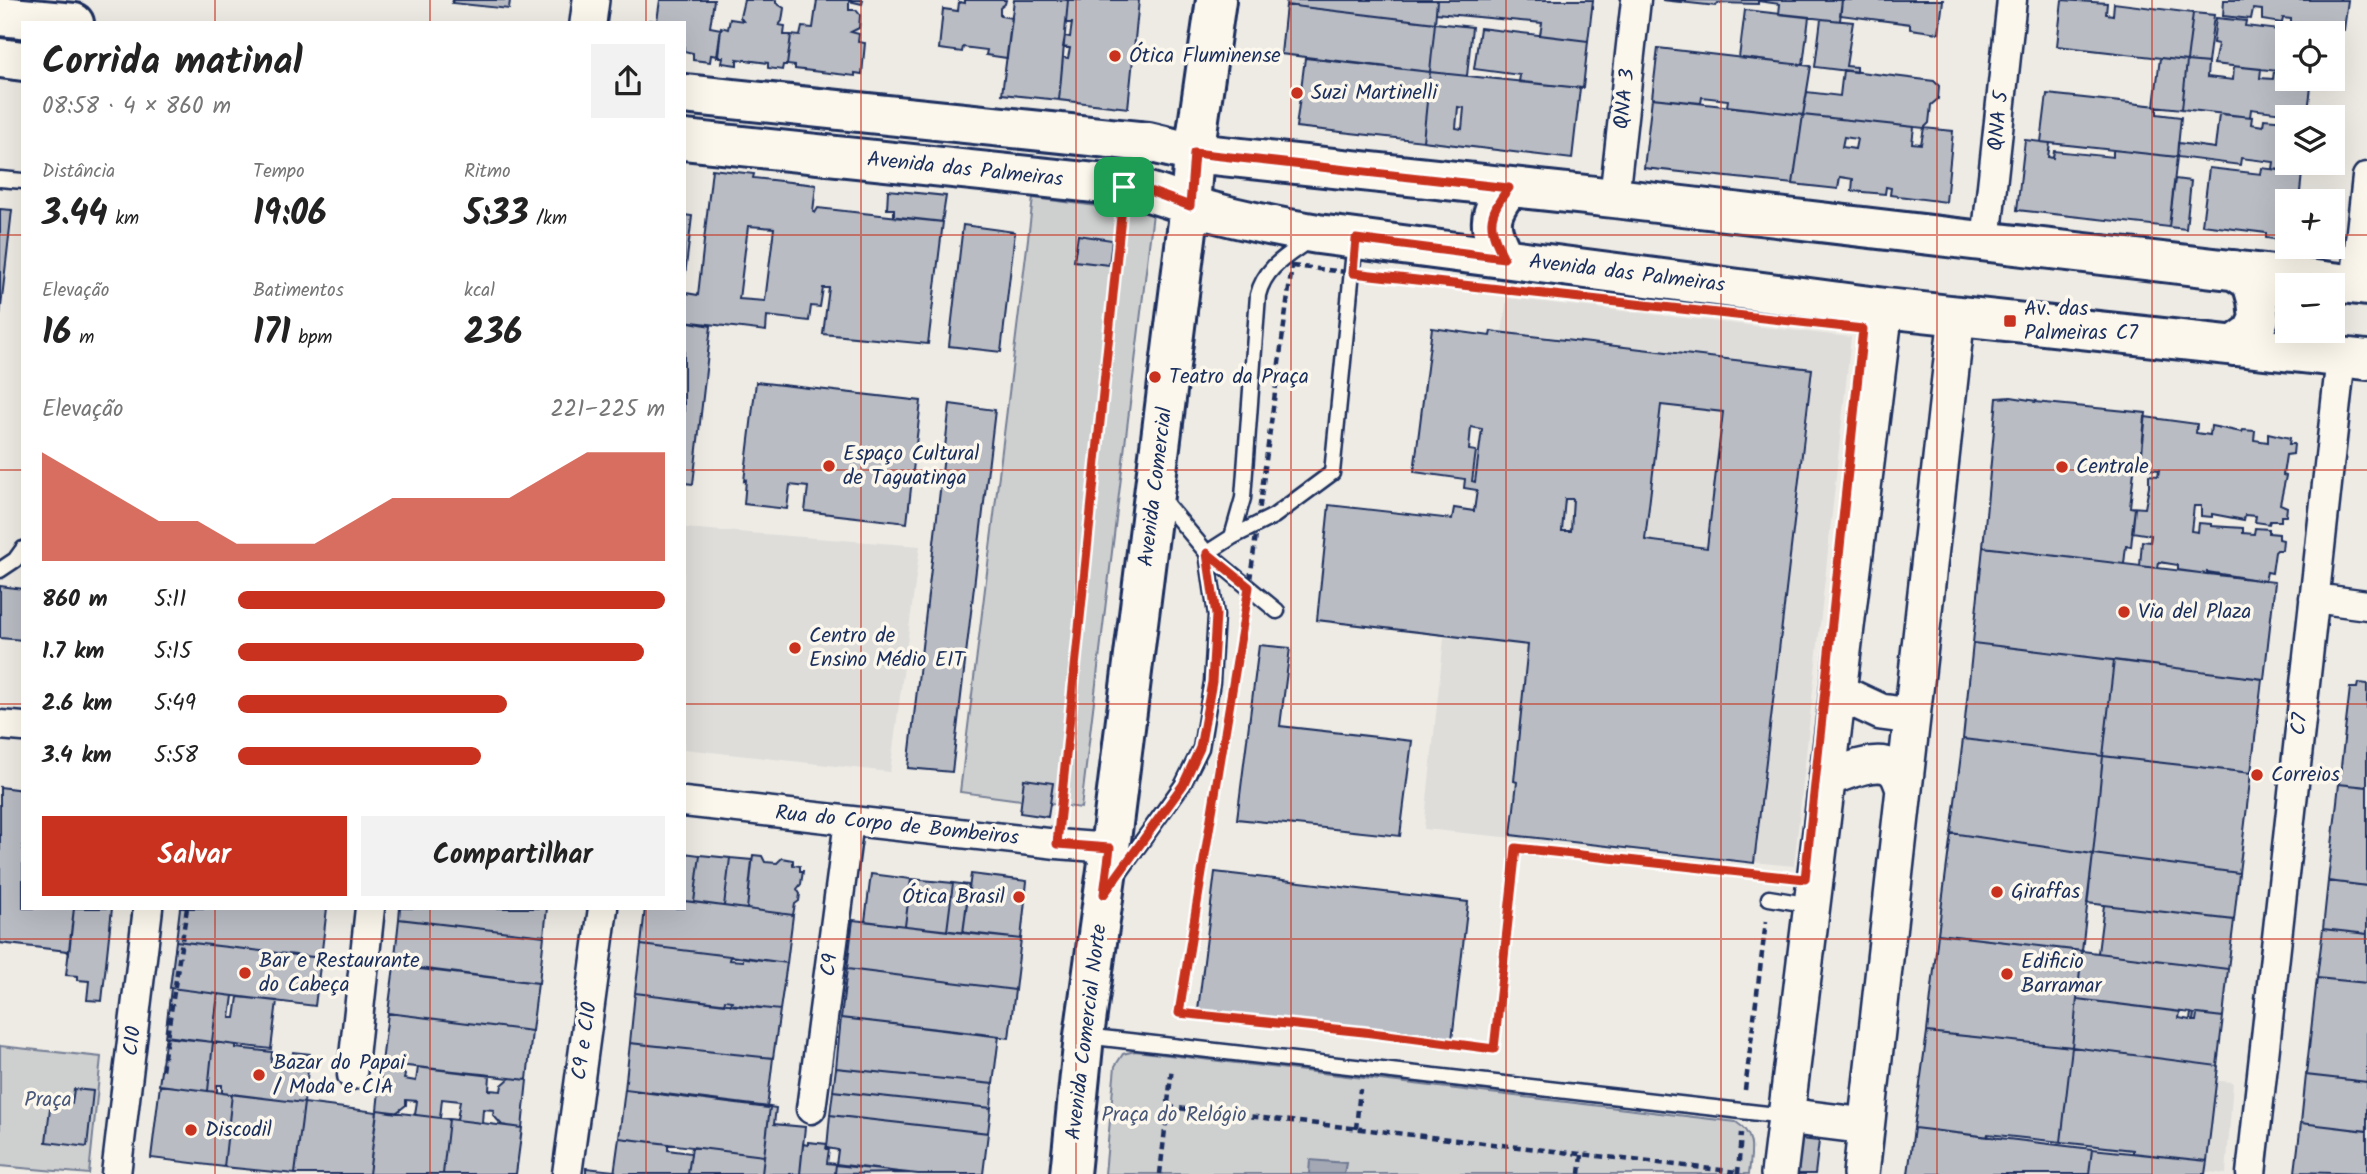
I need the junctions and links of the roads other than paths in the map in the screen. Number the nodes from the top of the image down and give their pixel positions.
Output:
1 (591, 0) edge
2 (1216, 0) edge
3 (1636, 0) edge
4 (2012, 0) edge
5 (0, 16) edge
6 (53, 21) edge
7 (588, 21) edge
8 (0, 58) edge
9 (21, 61) edge
10 (686, 94) edge
11 (686, 140) edge
12 (1194, 153) junction
13 (2367, 177) edge
14 (0, 179) edge
15 (21, 181) edge
16 (1509, 188) junction
17 (1614, 198) junction
18 (1190, 206) junction
19 (1318, 234) junction
20 (1986, 242) junction
21 (1354, 256) junction
22 (1504, 258) junction
23 (2234, 270) junction
24 (2361, 286) edge
25 (1885, 308) junction
26 (1957, 315) junction
27 (2234, 346) junction
28 (2354, 359) edge
29 (1155, 492) junction
30 (1232, 537) junction
31 (21, 552) edge
32 (1207, 553) junction
33 (0, 570) edge
34 (2314, 598) junction
35 (2367, 605) edge
36 (1277, 611) dead end
37 (1838, 692) junction
38 (1913, 707) junction
39 (0, 725) edge
40 (21, 727) edge
41 (1827, 778) junction
42 (1904, 789) junction
43 (686, 802) edge
44 (849, 821) junction
45 (1110, 848) junction
46 (1104, 894) junction
47 (1769, 898) road end
48 (1811, 905) junction
49 (148, 910) edge
50 (370, 910) edge
51 (603, 910) edge
52 (1084, 1036) junction
53 (352, 1074) dead end
54 (811, 1109) dead end
55 (1786, 1116) junction
56 (1866, 1126) junction
57 (116, 1174) edge
58 (567, 1174) edge
59 (1070, 1174) edge
60 (1779, 1174) edge
61 (1861, 1174) edge
62 (2251, 1174) edge

1 - 7 street
2 - 12 main road, Avenida Comercial
3 - 17 street, QNA 3
4 - 20 street, QNA 5
5 - 6 main road
8 - 9 main road
10 - 12 main road
11 - 18 main road, Avenida das Palmeiras
12 - 16 main road
12 - 18 main road, Avenida Comercial
13 - 24 street
14 - 15 lane
16 - 17 main road
16 - 22 main road
17 - 20 main road
18 - 19 main road, Avenida das Palmeiras
18 - 29 main road, Avenida Comercial
19 - 21 main road, Avenida das Palmeiras
19 - 30 lane
20 - 23 main road
21 - 22 main road, Avenida das Palmeiras
21 - 30 lane
22 - 25 main road, Avenida das Palmeiras
23 - 24 main road
23 - 27 main road
25 - 26 main road, Avenida das Palmeiras
25 - 37 street
26 - 27 main road, Avenida das Palmeiras
26 - 38 street
27 - 28 main road, Avenida das Palmeiras
28 - 34 street, C7
29 - 32 lane
29 - 45 main road, Avenida Comercial
30 - 32 lane
31 - 33 lane
32 - 36 lane
32 - 46 lane
34 - 35 street
34 - 62 street, C7
37 - 38 street
37 - 41 street
38 - 42 street
39 - 40 street
41 - 42 street
41 - 48 street
42 - 56 street
43 - 44 street, Rua do Corpo de Bombeiros
44 - 45 street, Rua do Corpo de Bombeiros
44 - 54 street, C9
45 - 46 main road, Avenida Comercial Norte
46 - 52 main road, Avenida Comercial Norte
47 - 48 lane
48 - 55 street
49 - 57 street, C10
50 - 53 street
51 - 58 street, C9 e C10
52 - 55 lane
52 - 59 main road, Avenida Comercial Norte
55 - 56 street
55 - 60 street
56 - 61 street

